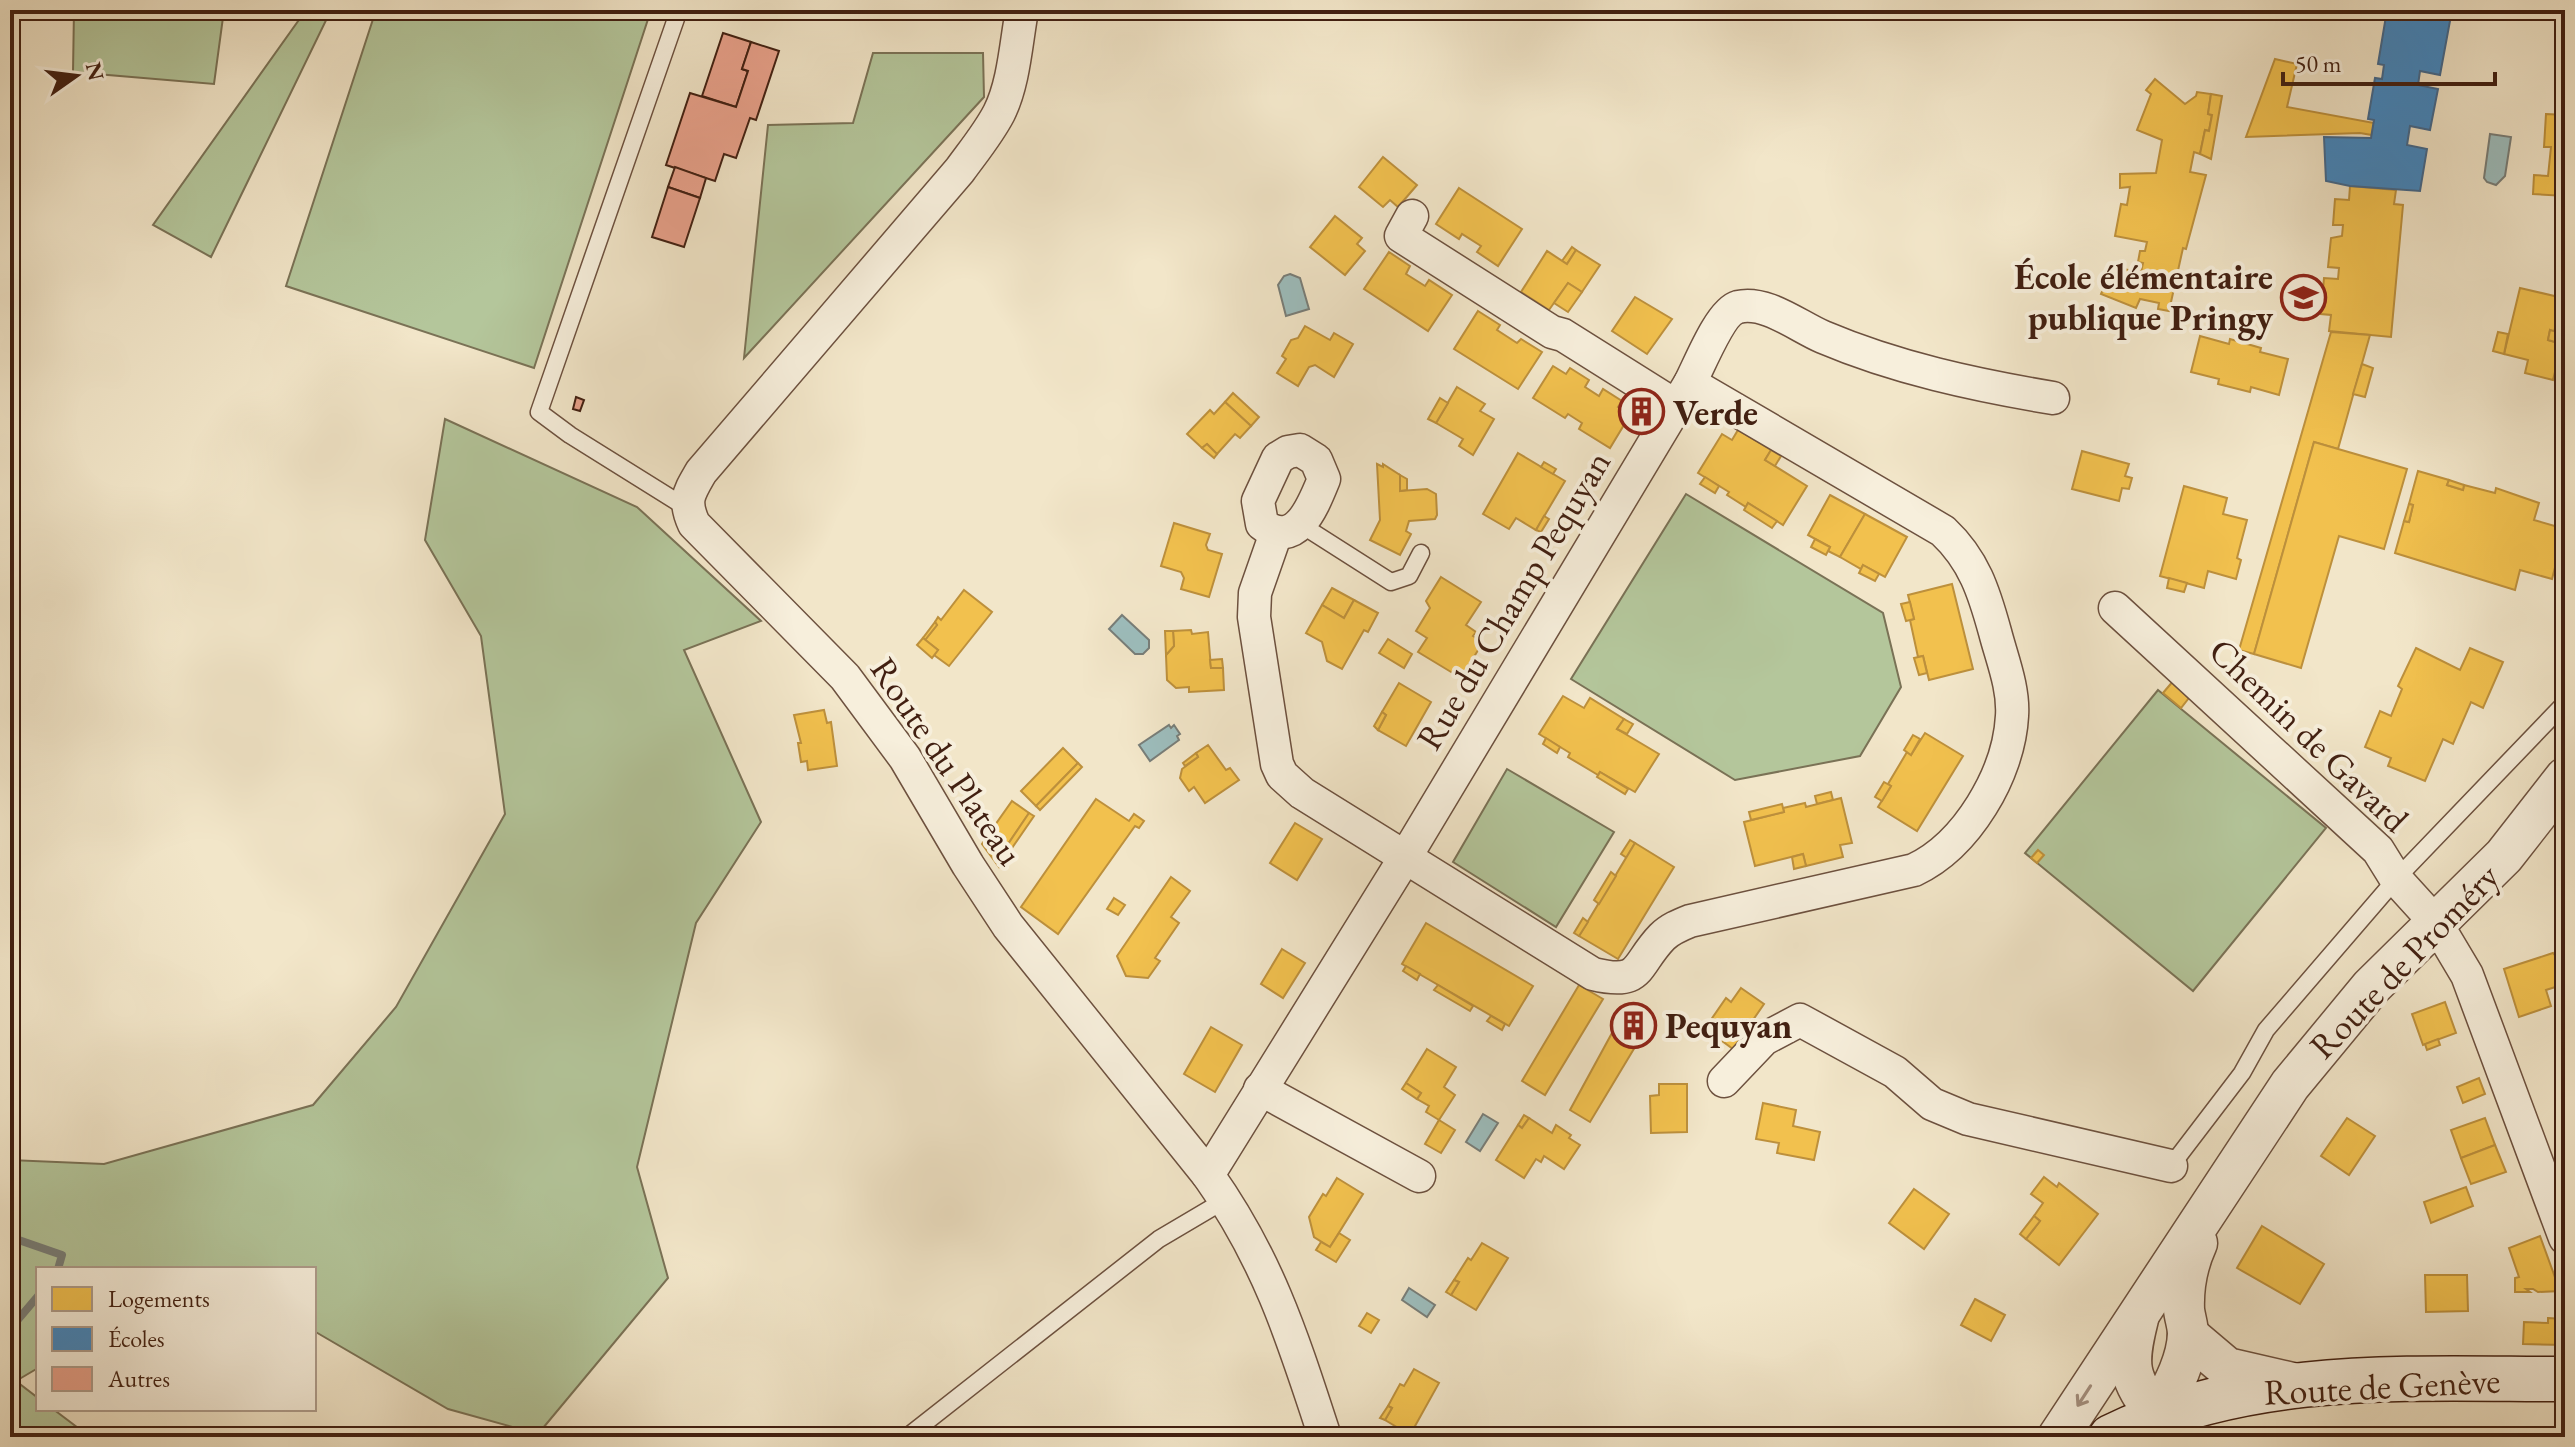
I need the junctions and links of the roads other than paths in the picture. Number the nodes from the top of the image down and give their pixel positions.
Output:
1 (679, 10) edge
2 (1022, 10) edge
3 (1412, 216) dead end
4 (1683, 394) junction
5 (2053, 398) dead end
6 (687, 508) junction
7 (1288, 528) joint
8 (1421, 553) dead end
9 (2115, 608) dead end
10 (2565, 703) edge
11 (2565, 778) edge
12 (1406, 856) junction
13 (2396, 879) junction
14 (2436, 923) junction
15 (1724, 1081) dead end
16 (1260, 1089) junction
17 (2247, 1147) junction
18 (2171, 1166) joint
19 (1419, 1176) dead end
20 (1216, 1188) junction
21 (2565, 1238) edge
22 (2141, 1308) junction
23 (2188, 1335) junction
24 (2565, 1379) edge
25 (2301, 1385) junction
26 (2157, 1416) junction
27 (907, 1437) edge
28 (1325, 1437) edge
29 (2058, 1437) edge
30 (2111, 1437) edge

1 - 6 lane
2 - 6 street
3 - 4 street
4 - 5 street, Rue du Champ Pequyan
4 - 12 street, Rue du Champ Pequyan
4 - 12 street
6 - 20 street, Route du Plateau
7 - 8 lane
7 - 12 street
9 - 13 street, Chemin de Gavard
10 - 13 lane
11 - 14 street, Route de Proméry
12 - 16 street, Rue du Champ Pequyan
13 - 14 street, Chemin de Gavard
13 - 18 lane
14 - 17 street, Route de Proméry
14 - 21 street, Chemin de Gavard
15 - 18 street
16 - 19 street
16 - 20 street, Rue du Champ Pequyan
17 - 22 street, Route de Proméry
17 - 23 street, Route de Proméry
20 - 27 lane
20 - 28 street, Route du Plateau
22 - 26 street, Route de Proméry
22 -> 29 street, Route de Proméry
23 - 25 street
23 - 26 street, Route de Proméry
24 - 25 main road, Route de Genève
25 - 26 main road, Route de Genève
26 - 30 main road, Route de Genève

